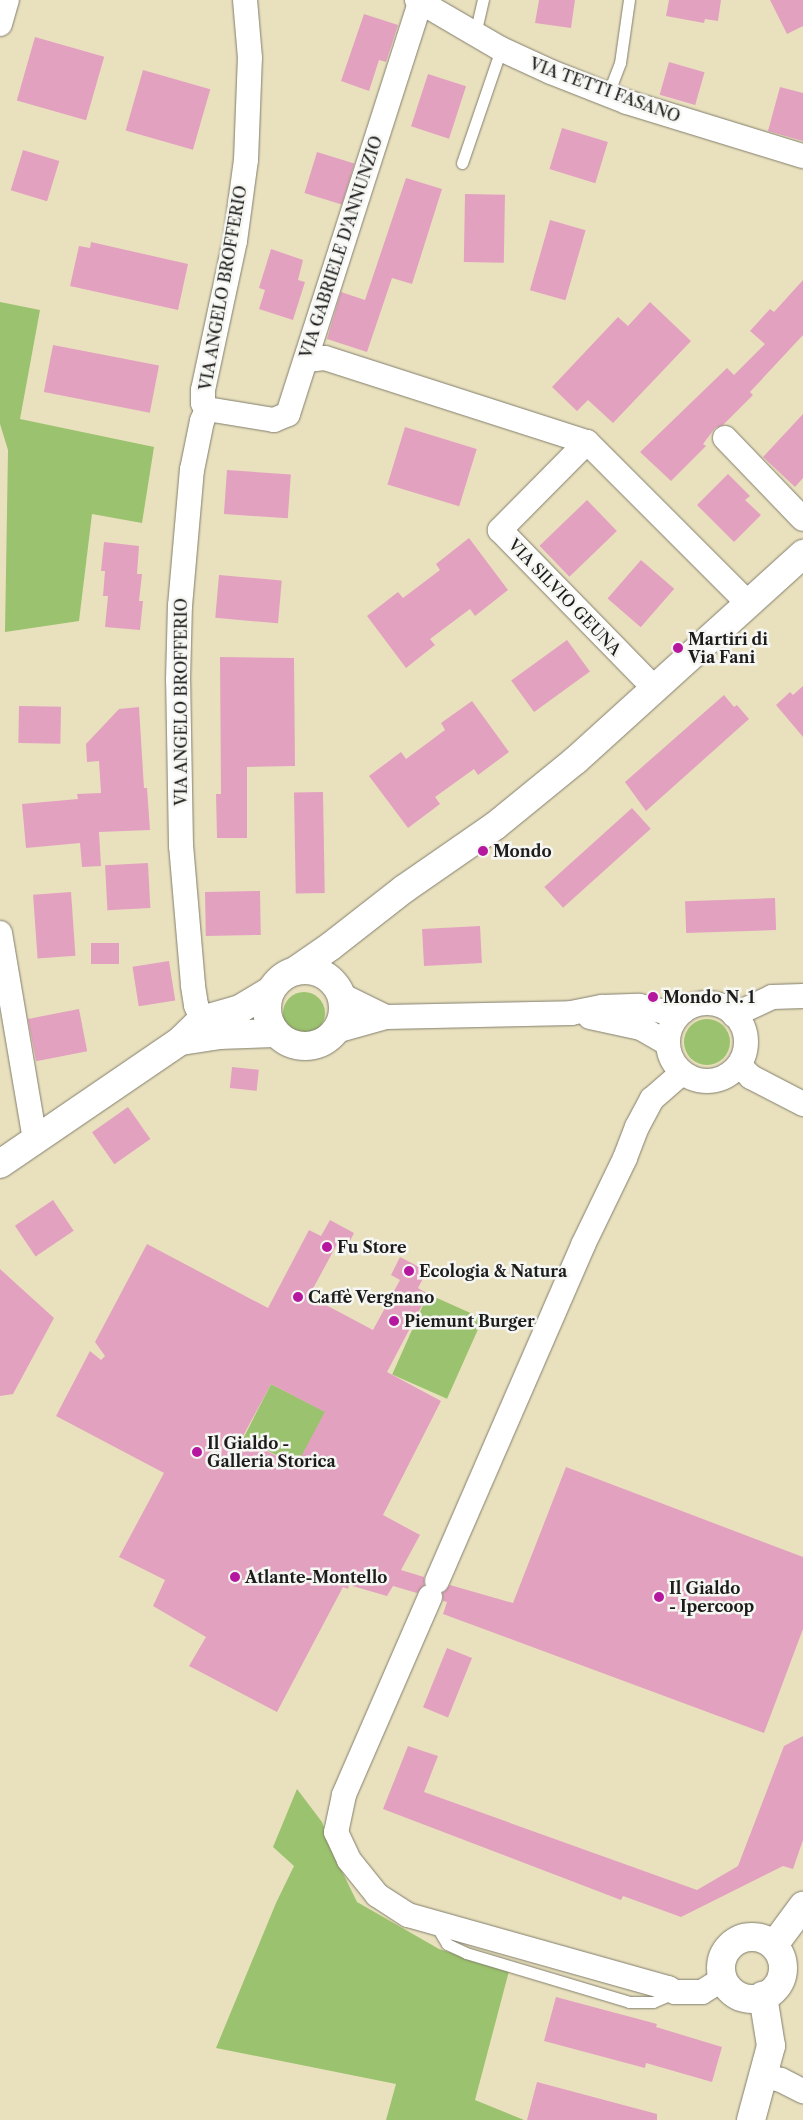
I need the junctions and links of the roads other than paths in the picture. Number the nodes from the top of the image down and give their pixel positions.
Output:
1 (7, 0) edge
2 (245, 0) edge
3 (483, 0) edge
4 (629, 0) edge
5 (418, 1) edge
6 (0, 24) edge
7 (475, 34) junction
8 (501, 49) junction
9 (608, 94) junction
10 (803, 156) edge
11 (462, 163) dead end
12 (306, 360) junction
13 (207, 409) junction
14 (725, 438) dead end
15 (587, 442) junction
16 (803, 519) edge
17 (803, 554) edge
18 (749, 604) junction
19 (654, 689) junction
20 (353, 929) junction
21 (0, 933) edge
22 (295, 971) junction
23 (270, 990) junction
24 (340, 992) junction
25 (5, 994) edge
26 (803, 996) edge
27 (571, 1013) junction
28 (678, 1015) junction
29 (734, 1015) junction
30 (386, 1017) junction
31 (202, 1020) junction
32 (336, 1031) junction
33 (275, 1033) junction
34 (180, 1041) junction
35 (667, 1043) junction
36 (739, 1065) junction
37 (682, 1073) junction
38 (803, 1104) edge
39 (36, 1139) junction
40 (0, 1164) edge
41 (803, 1906) edge
42 (774, 1945) junction
43 (723, 1979) junction
44 (764, 1996) junction
45 (765, 2076) junction
46 (803, 2091) edge
47 (751, 2120) edge

1 - 6 street
2 - 13 street, VIA ANGELO BROFFERIO
3 - 7 lane
4 - 9 lane
5 - 7 street, VIA TETTI FASANO
5 - 12 street, VIA GABRIELE D'ANNUNZIO
7 - 8 street, VIA TETTI FASANO
8 - 9 street, VIA TETTI FASANO
8 - 11 lane
9 - 10 street, VIA TETTI FASANO
12 - 13 street, VIA GABRIELE D'ANNUNZIO
12 - 15 street
13 - 31 street, VIA ANGELO BROFFERIO
14 - 16 street
15 - 18 street
15 - 19 street, VIA SILVIO GEUNA
17 - 18 street
18 - 19 street
19 - 20 street
20 - 22 street
20 - 24 street
21 - 25 street
22 - 23 street
22 - 24 street
23 - 31 street
23 - 33 street
24 - 30 street
24 - 32 street
25 - 39 street
26 - 29 street
27 - 28 street
27 - 30 street
27 - 35 street
28 - 29 street
28 - 35 street
29 - 36 street
30 - 32 street
31 - 34 street
32 - 33 street
33 - 34 street
34 - 39 street
35 - 37 street
36 - 37 street
36 - 38 street
37 - 43 street
39 - 40 street
41 - 42 street
42 - 43 street
42 - 44 street
43 - 44 street
44 - 45 street
45 - 46 street
45 - 47 street

